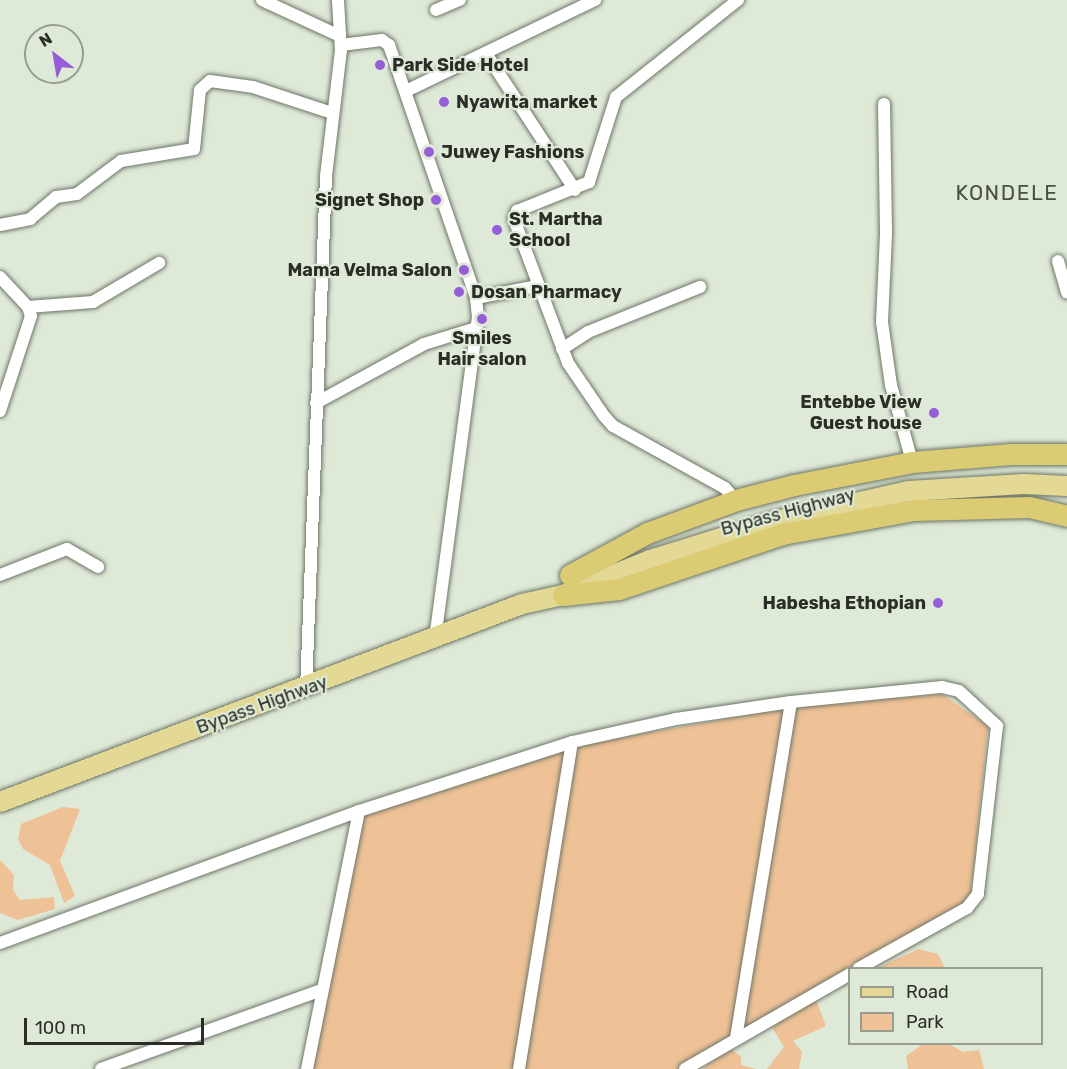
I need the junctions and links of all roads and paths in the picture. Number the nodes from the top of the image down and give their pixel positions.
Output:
1 (262, 0) edge
2 (338, 0) edge
3 (460, 0) edge
4 (595, 0) edge
5 (738, 0) edge
6 (436, 10) dead end
7 (340, 40) junction
8 (487, 55) junction
9 (406, 91) junction
10 (884, 104) dead end
11 (332, 113) junction
12 (575, 190) junction
13 (0, 225) edge
14 (1058, 261) dead end
15 (159, 263) dead end
16 (0, 278) edge
17 (538, 286) junction
18 (700, 287) dead end
19 (1067, 293) edge
20 (476, 298) junction
21 (28, 307) junction
22 (476, 328) junction
23 (562, 349) junction
24 (316, 403) junction
25 (0, 411) edge
26 (1067, 454) edge
27 (912, 462) junction
28 (1067, 475) edge
29 (1067, 486) edge
30 (736, 500) junction
31 (1067, 516) edge
32 (648, 556) junction
33 (98, 567) dead end
34 (0, 575) edge
35 (570, 575) junction
36 (563, 595) junction
37 (522, 604) junction
38 (435, 639) junction
39 (306, 689) junction
40 (791, 702) junction
41 (572, 742) junction
42 (0, 802) edge
43 (358, 811) junction
44 (0, 943) edge
45 (862, 967) edge
46 (848, 975) edge
47 (322, 990) junction
48 (736, 1038) junction
49 (100, 1069) edge
50 (307, 1069) edge
51 (519, 1069) edge
52 (685, 1069) edge

1 - 7 street
2 - 7 street
3 - 6 street
4 - 8 street
5 - 12 street
7 - 9 street
7 - 11 street
8 - 9 street
8 - 12 street
9 - 20 street
10 - 27 street
11 - 13 street
11 - 24 street
12 - 17 street
14 - 19 street
15 - 21 street
16 - 21 street
17 - 20 street
17 - 23 street
18 - 23 street
20 - 22 street
21 - 25 street
22 - 24 street
22 - 38 street
23 - 30 street
24 - 39 street
26 - 27 highway
27 - 30 highway
28 - 32 main road, Bypass Highway
29 - 32 main road, Bypass Highway
30 - 35 highway
31 - 36 highway
32 - 35 main road, Bypass Highway
32 - 36 main road, Bypass Highway
33 - 34 street
35 - 37 main road, Bypass Highway
36 - 37 main road, Bypass Highway
37 - 38 main road, Bypass Highway
38 - 39 main road, Bypass Highway
39 - 42 main road, Bypass Highway
40 - 41 street
40 - 45 street
40 - 48 street
41 - 43 street
41 - 51 street
43 - 44 street
43 - 47 street
46 - 48 street
47 - 49 street
47 - 50 street
48 - 52 street

